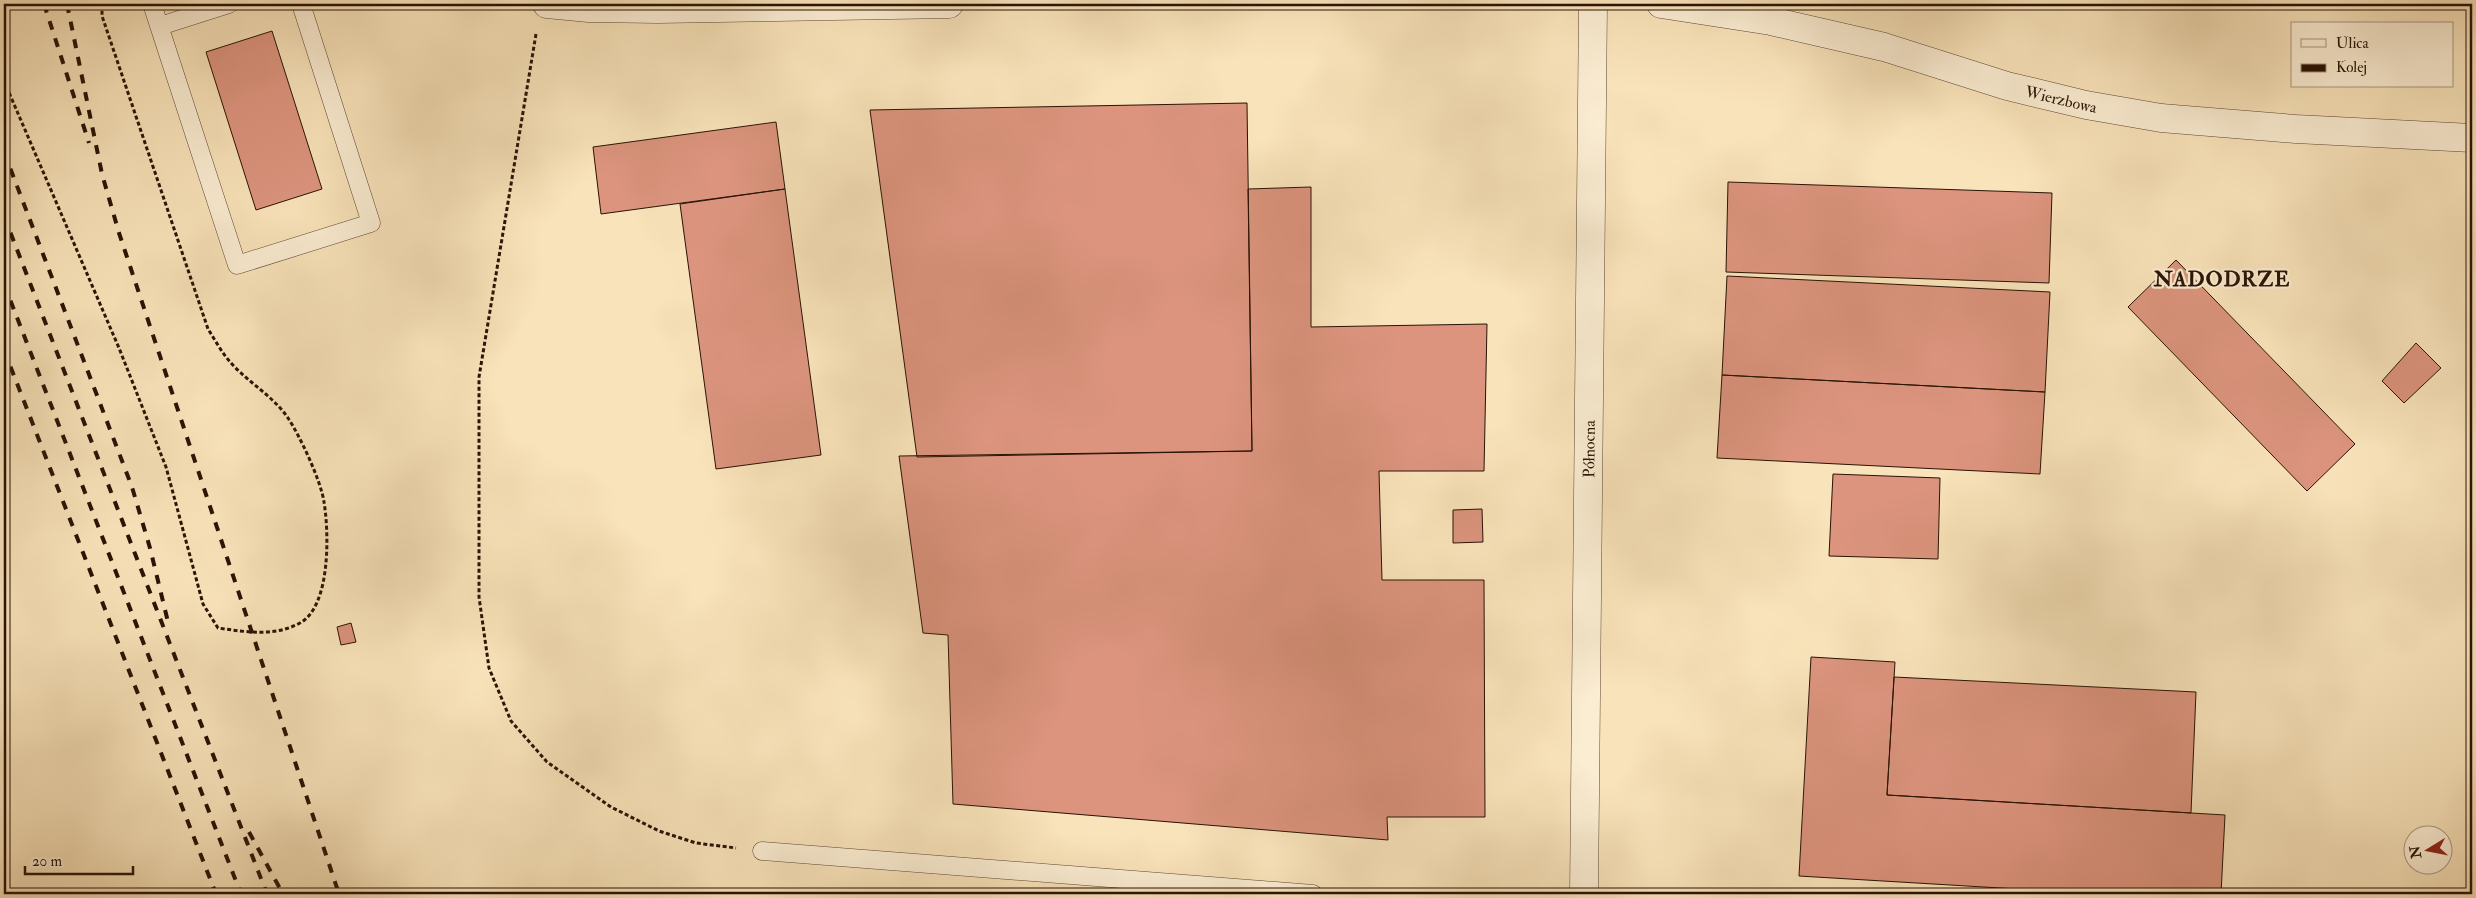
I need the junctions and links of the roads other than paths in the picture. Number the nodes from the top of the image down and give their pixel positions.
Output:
1 (152, 4) edge
2 (229, 4) edge
3 (301, 4) edge
4 (547, 4) edge
5 (948, 4) edge
6 (1592, 4) edge
7 (1661, 4) edge
8 (160, 26) junction
9 (2472, 138) edge
10 (762, 852) road end
11 (1313, 894) edge
12 (1584, 894) edge

1 - 8 lane
2 - 8 lane
3 - 8 lane
4 - 5 street
6 - 12 street, Północna
7 - 9 street, Wierzbowa
10 - 11 lane

